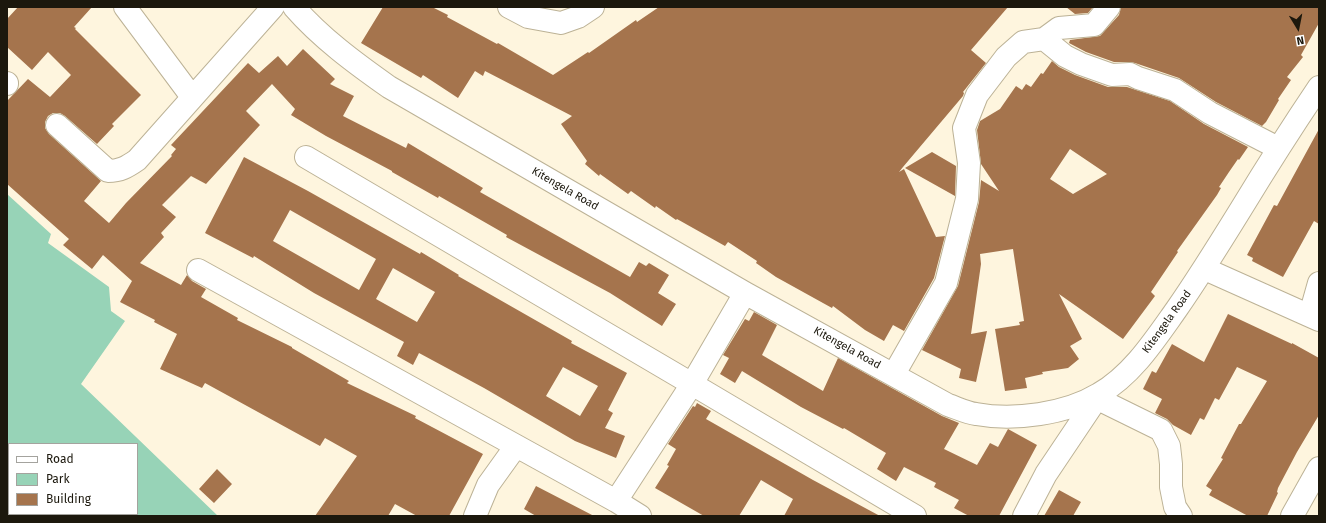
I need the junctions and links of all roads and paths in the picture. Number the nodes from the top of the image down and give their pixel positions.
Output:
1 (125, 7) edge
2 (273, 7) edge
3 (294, 7) edge
4 (509, 7) edge
5 (593, 7) edge
6 (1109, 7) edge
7 (1044, 39) junction
8 (1319, 87) edge
9 (192, 97) junction
10 (57, 125) dead end
11 (1278, 148) junction
12 (306, 157) dead end
13 (1204, 269) junction
14 (198, 270) dead end
15 (1319, 282) edge
16 (746, 292) junction
17 (1315, 318) edge
18 (894, 374) junction
19 (692, 384) junction
20 (1098, 397) junction
21 (516, 446) junction
22 (1319, 468) edge
23 (616, 501) junction
24 (475, 516) edge
25 (640, 516) edge
26 (915, 516) edge
27 (1024, 516) edge
28 (1181, 516) edge
29 (1292, 516) edge

1 - 9 street
2 - 9 street
3 - 16 street, Kitengela Road
4 - 5 street
6 - 7 street
7 - 11 street
7 - 18 street
8 - 11 street, Kitengela Road
9 - 10 street
11 - 13 street, Kitengela Road
12 - 19 street
13 - 17 street
13 - 20 street, Kitengela Road
14 - 21 street
15 - 17 street
16 - 18 street, Kitengela Road
16 - 19 street
18 - 20 street, Kitengela Road
19 - 23 street
19 - 26 street
20 - 27 street
20 - 28 street
21 - 23 street
21 - 24 street
22 - 29 street
23 - 25 street

